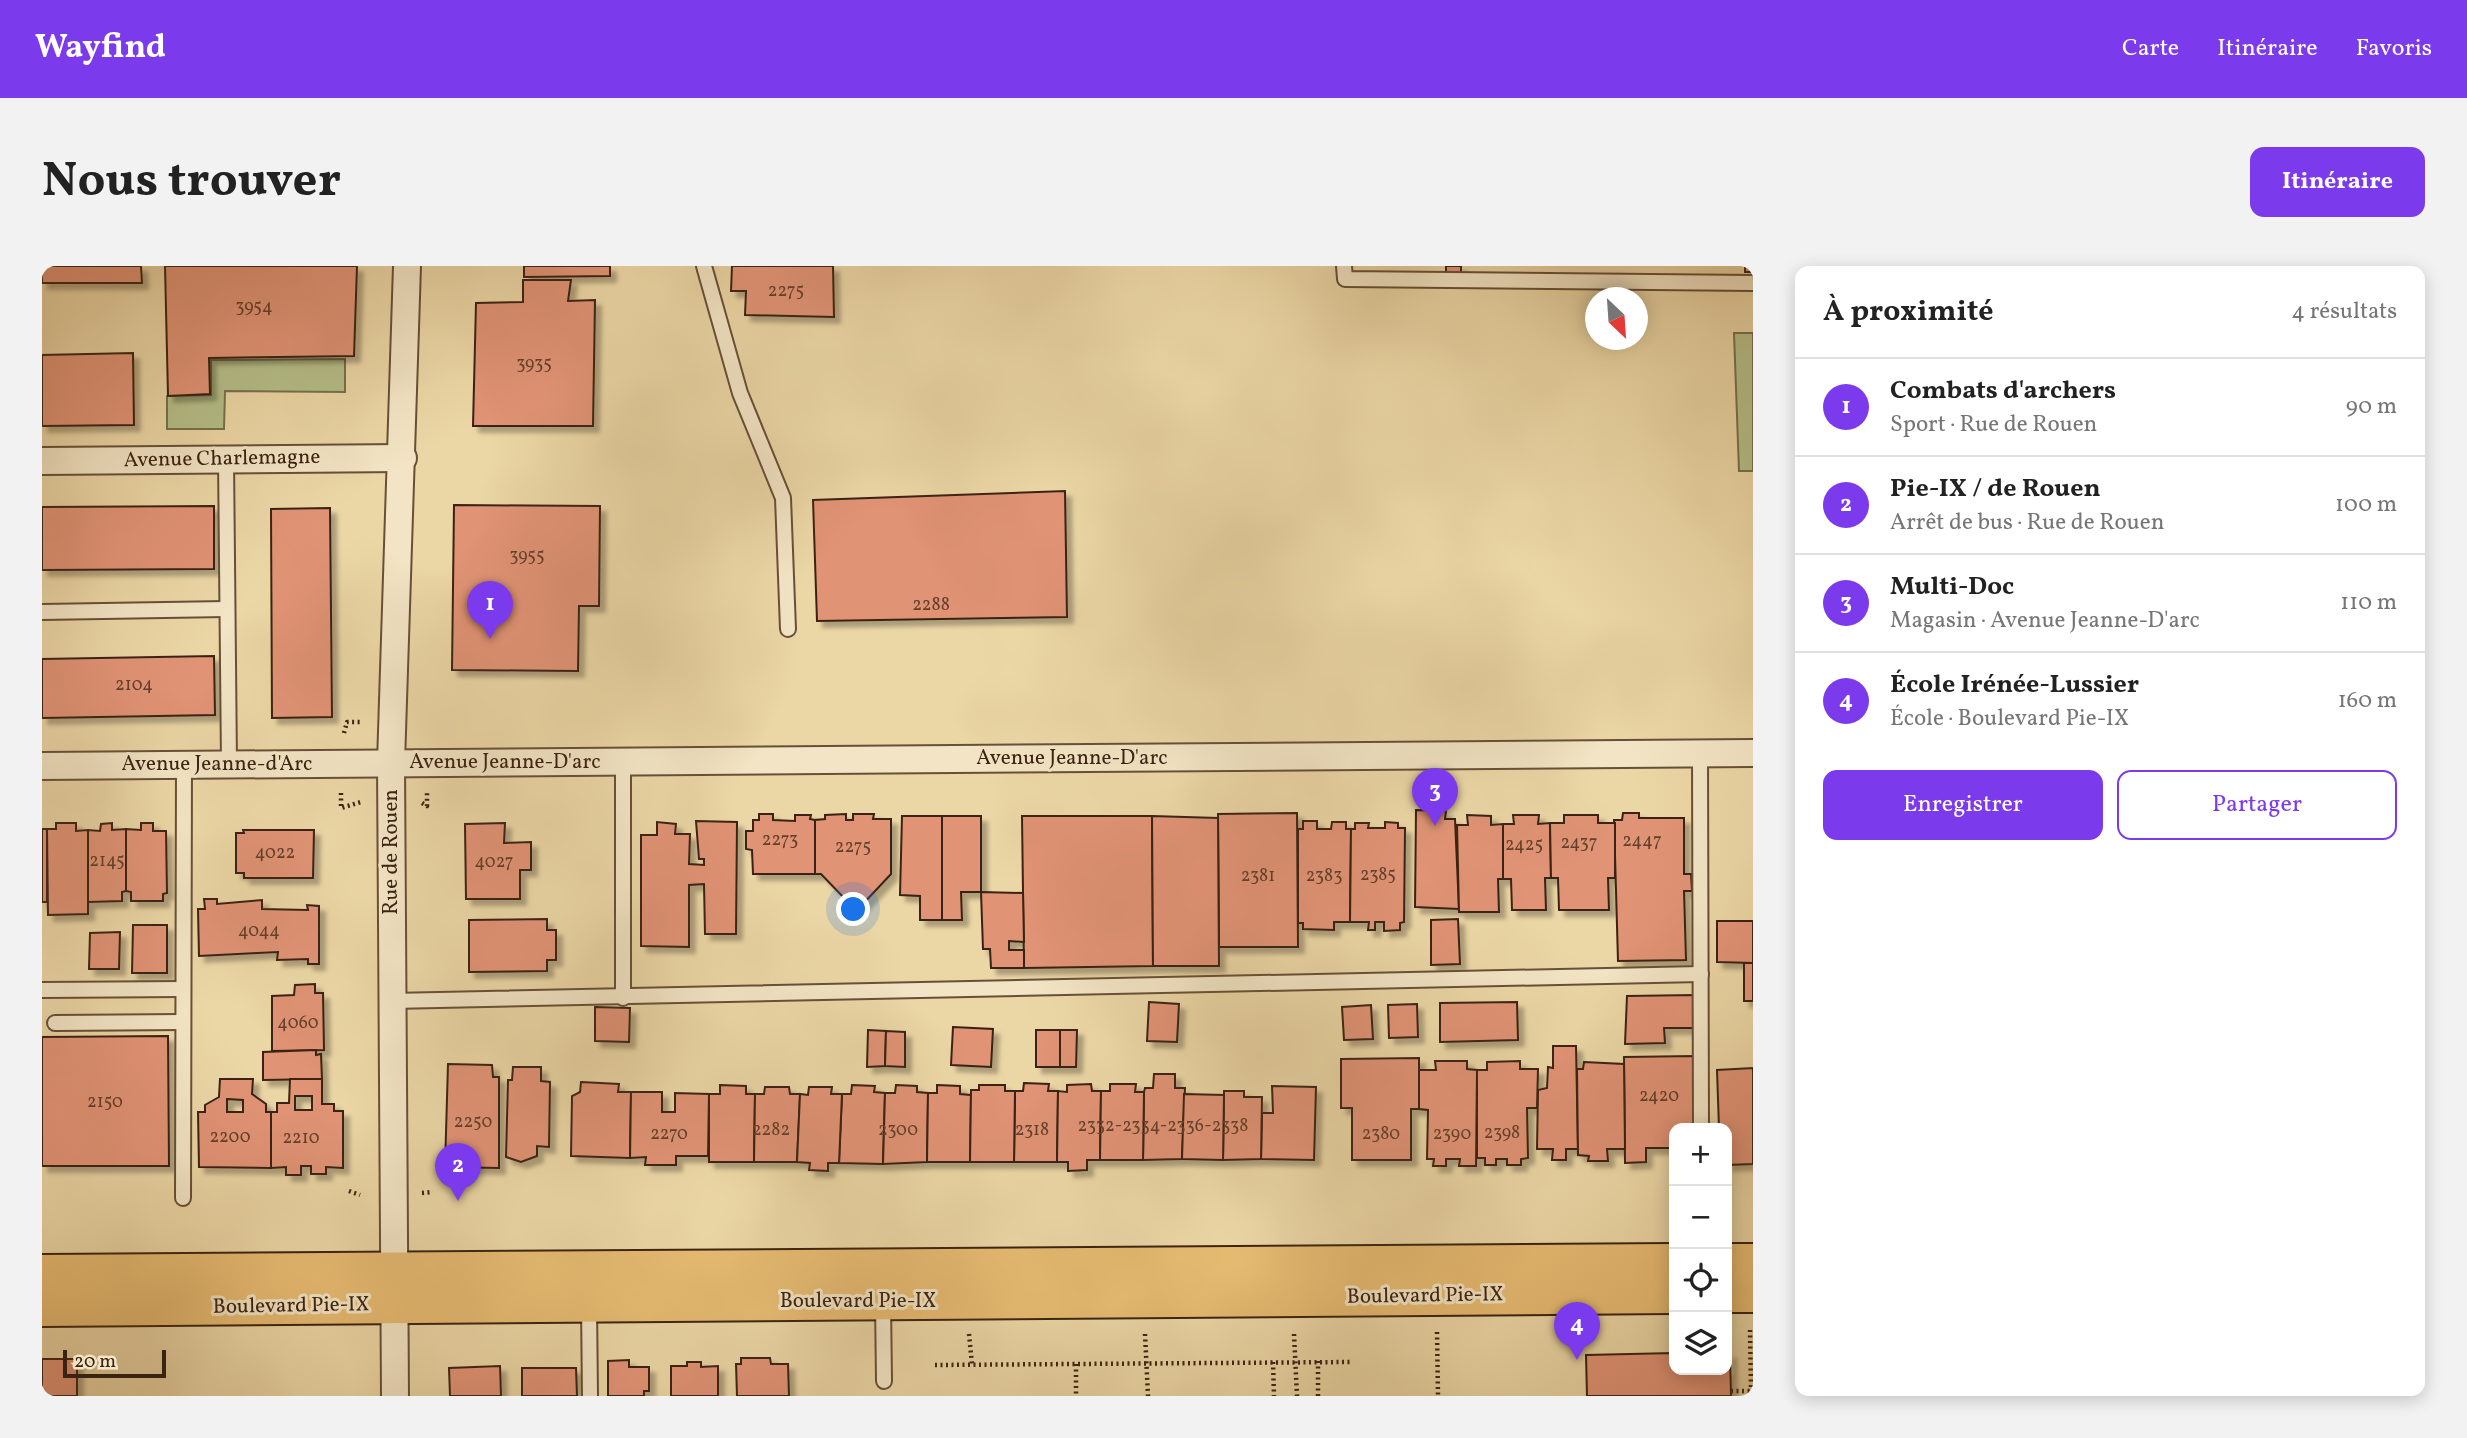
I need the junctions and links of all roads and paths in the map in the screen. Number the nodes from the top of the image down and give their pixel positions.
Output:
1 (407, 266) edge
2 (704, 266) edge
3 (1344, 266) edge
4 (1753, 283) edge
5 (226, 458) junction
6 (403, 458) junction
7 (42, 461) edge
8 (226, 610) junction
9 (42, 612) edge
10 (788, 629) dead end
11 (1753, 753) edge
12 (1700, 754) junction
13 (623, 761) junction
14 (391, 763) junction
15 (229, 764) junction
16 (184, 765) junction
17 (42, 766) edge
18 (368, 800) dead end
19 (341, 808) dead end
20 (1701, 974) junction
21 (183, 989) junction
22 (42, 990) edge
23 (623, 998) junction
24 (391, 1001) junction
25 (183, 1022) junction
26 (55, 1023) dead end
27 (1701, 1123) edge
28 (349, 1191) dead end
29 (360, 1195) dead end
30 (183, 1198) dead end
31 (1669, 1263) edge
32 (1732, 1263) edge
33 (1753, 1263) edge
34 (42, 1274) edge
35 (393, 1289) junction
36 (1732, 1293) edge
37 (1753, 1293) edge
38 (1669, 1294) edge
39 (883, 1301) junction
40 (589, 1303) junction
41 (42, 1307) edge
42 (1293, 1329) dead end
43 (1145, 1330) dead end
44 (1437, 1330) dead end
45 (969, 1331) dead end
46 (1750, 1333) dead end
47 (1296, 1361) junction
48 (1318, 1361) junction
49 (1273, 1362) junction
50 (1353, 1362) dead end
51 (1147, 1363) junction
52 (972, 1364) junction
53 (1076, 1364) junction
54 (934, 1365) dead end
55 (884, 1381) dead end
56 (1731, 1391) dead end
57 (1752, 1391) edge
58 (395, 1396) edge
59 (590, 1396) edge
60 (1076, 1396) edge
61 (1148, 1396) edge
62 (1274, 1396) edge
63 (1297, 1396) edge
64 (1318, 1396) edge
65 (1438, 1396) edge

1 - 6 street, Rue de Rouen
2 - 10 lane
3 - 4 lane
5 - 6 street, Avenue Charlemagne
5 - 7 street, Avenue Charlemagne
5 - 8 lane
6 - 14 street, Rue de Rouen
8 - 9 lane
8 - 15 lane
11 - 12 street, Avenue Jeanne-D'arc
12 - 13 street, Avenue Jeanne-D'arc
12 - 20 lane
13 - 14 street, Avenue Jeanne-D'arc
13 - 23 lane
14 - 15 street, Avenue Jeanne-d'Arc
14 - 24 street, Rue de Rouen
15 - 16 street, Avenue Jeanne-d'Arc
16 - 17 street, Avenue Jeanne-d'Arc
16 - 21 lane
18 - 19 path
20 - 23 lane
20 - 27 lane
21 - 22 lane
21 - 25 lane
23 - 24 lane
24 - 35 street, Rue de Rouen
25 - 26 lane
25 - 30 lane
28 - 29 path
31 - 35 main road, Boulevard Pie-IX
32 - 33 main road
34 - 35 main road, Boulevard Pie-IX
35 - 40 main road, Boulevard Pie-IX
35 - 41 main road, Boulevard Pie-IX
35 - 58 street, Rue de Rouen
36 - 37 main road
38 - 39 main road, Boulevard Pie-IX
39 - 40 main road, Boulevard Pie-IX
39 - 55 lane
40 - 59 lane
42 - 47 path
43 - 51 path
44 - 65 path
45 - 52 path
46 - 57 path
47 - 48 path
47 - 49 path
47 - 63 path
48 - 50 path
48 - 64 path
49 - 51 path
49 - 62 path
51 - 53 path
51 - 61 path
52 - 53 path
52 - 54 path
53 - 60 path
56 - 57 path

